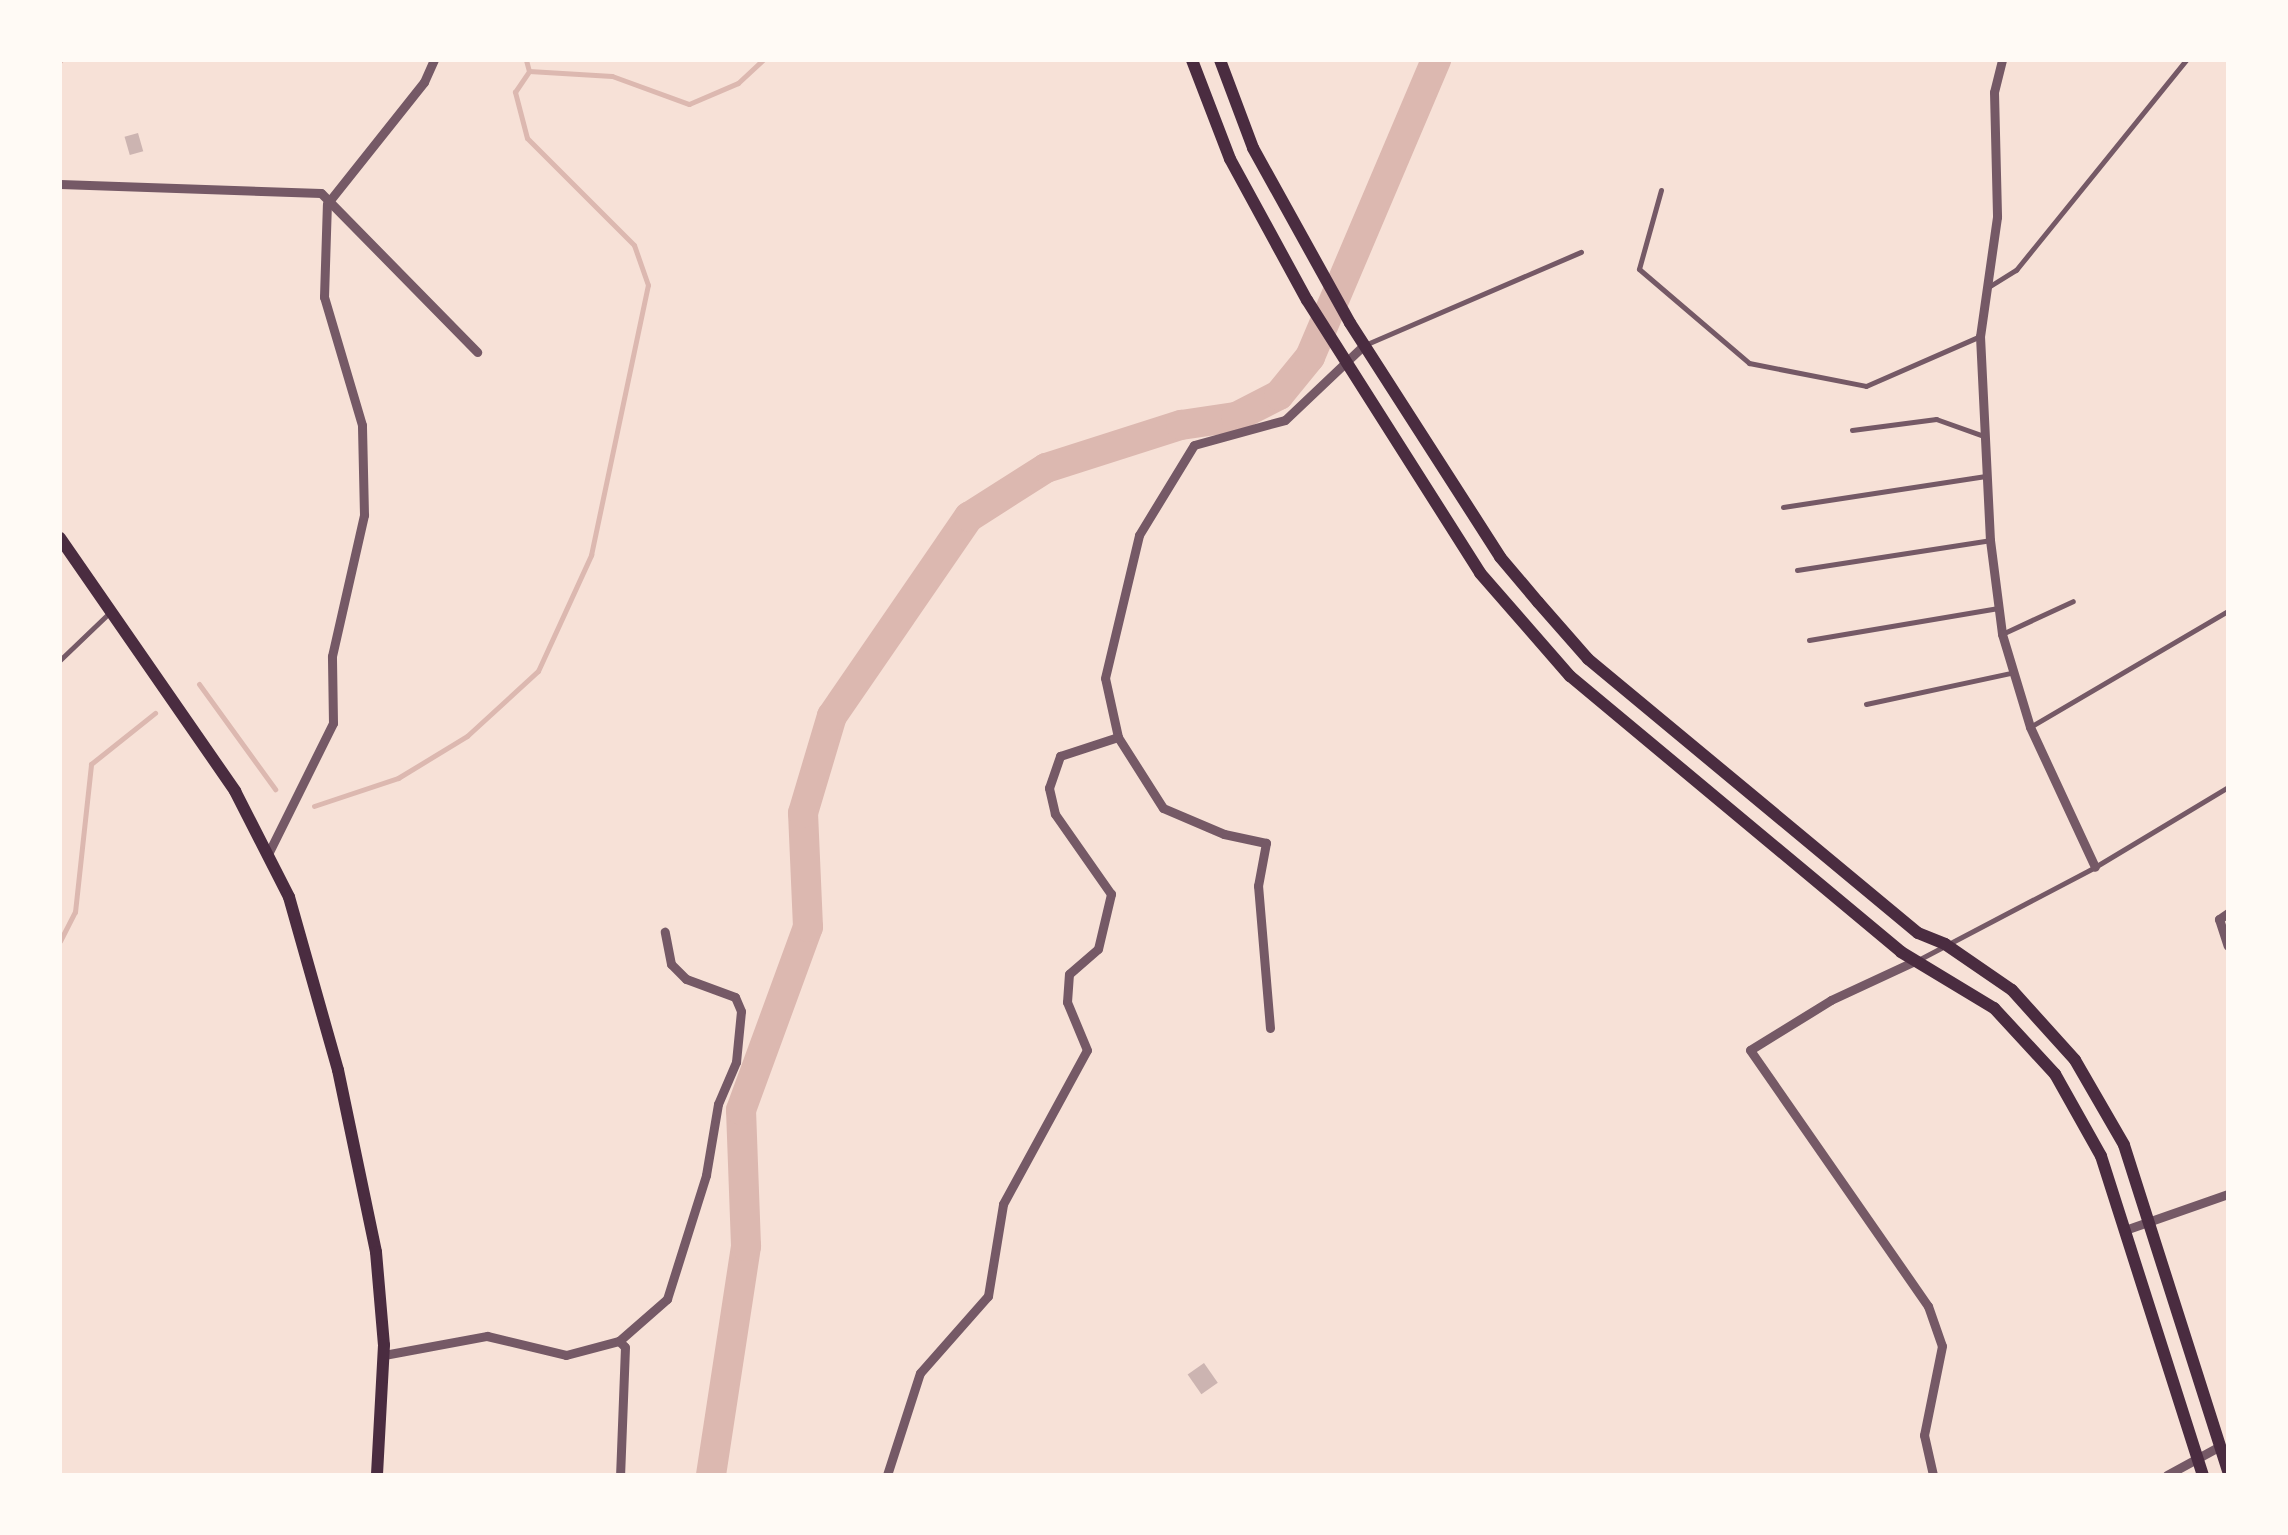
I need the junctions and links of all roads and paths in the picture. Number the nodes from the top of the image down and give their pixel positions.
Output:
1 (434, 60) edge
2 (1192, 60) edge
3 (1220, 60) edge
4 (2002, 60) edge
5 (2186, 60) edge
6 (60, 184) edge
7 (1661, 190) dead end
8 (326, 204) junction
9 (1581, 252) dead end
10 (1990, 286) junction
11 (1980, 336) junction
12 (1364, 345) junction
13 (476, 352) dead end
14 (1344, 359) junction
15 (1852, 430) dead end
16 (1984, 436) junction
17 (1986, 476) junction
18 (1783, 508) dead end
19 (60, 538) edge
20 (1990, 540) junction
21 (1796, 570) dead end
22 (2074, 602) dead end
23 (1999, 608) junction
24 (2228, 610) edge
25 (112, 611) junction
26 (2002, 634) junction
27 (1809, 640) dead end
28 (60, 660) edge
29 (2016, 672) junction
30 (1866, 704) dead end
31 (2030, 727) junction
32 (1118, 737) junction
33 (2228, 787) edge
34 (269, 852) junction
35 (2096, 868) junction
36 (2228, 913) edge
37 (665, 932) dead end
38 (1946, 944) junction
39 (2228, 946) edge
40 (1917, 960) junction
41 (1270, 1028) dead end
42 (2228, 1194) edge
43 (2148, 1222) junction
44 (2125, 1230) junction
45 (619, 1342) junction
46 (384, 1355) junction
47 (2220, 1446) junction
48 (2197, 1456) junction
49 (2228, 1471) edge
50 (377, 1475) edge
51 (620, 1475) edge
52 (887, 1475) edge
53 (1932, 1475) edge
54 (2167, 1475) edge
55 (2203, 1475) edge

1 - 8 street
2 - 14 main road
3 - 12 main road
4 - 10 street
5 - 10 lane
6 - 8 street
7 - 11 lane
8 - 13 street
8 - 34 street
9 - 12 lane
10 - 11 street
11 - 16 street
12 - 14 street
12 - 38 main road
14 - 32 street
14 - 40 main road
15 - 16 lane
16 - 17 street
17 - 18 lane
17 - 20 street
19 - 25 main road
20 - 21 lane
20 - 23 street
22 - 26 lane
23 - 26 street
23 - 27 lane
24 - 31 lane
25 - 28 lane
25 - 34 main road
26 - 29 street
29 - 30 lane
29 - 31 street
31 - 35 street
32 - 41 street
32 - 52 street
33 - 35 lane
34 - 46 main road
35 - 38 lane
36 - 39 street
37 - 45 street
38 - 40 lane
38 - 43 main road
40 - 44 main road
40 - 53 street
42 - 43 street
43 - 44 street
43 - 47 main road
44 - 48 main road
45 - 46 street
45 - 51 street
46 - 50 main road
47 - 48 street
47 - 49 main road
48 - 54 street
48 - 55 main road

